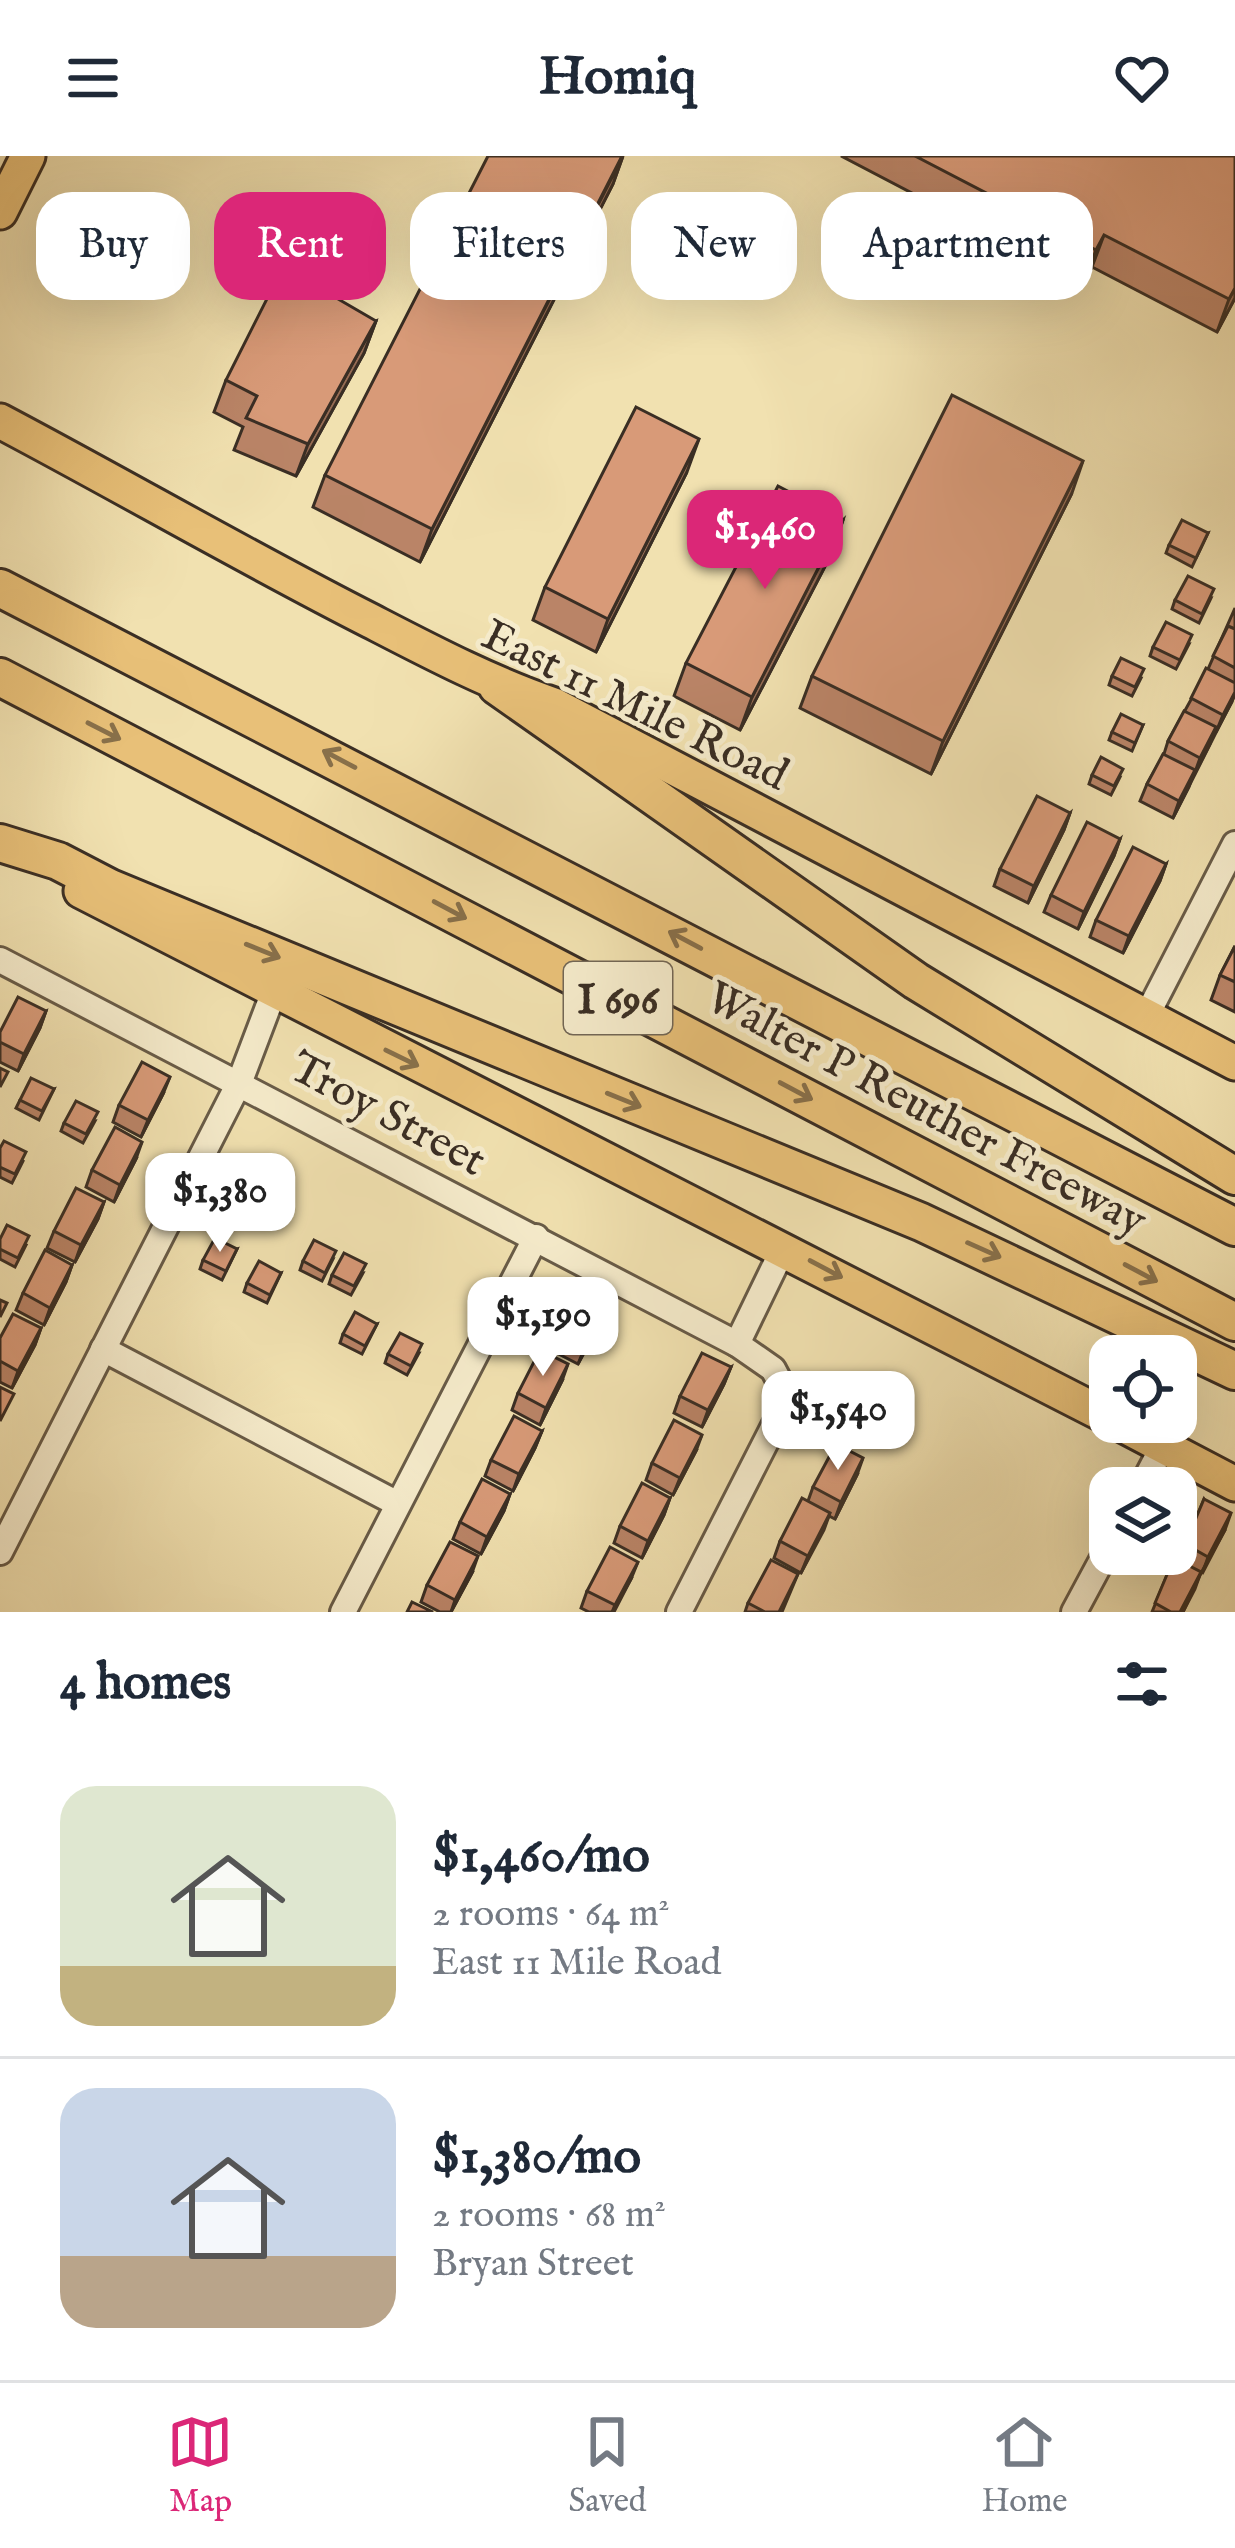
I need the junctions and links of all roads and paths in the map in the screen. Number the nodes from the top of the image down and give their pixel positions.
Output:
1 (28, 156) edge
2 (0, 212) edge
3 (0, 421) edge
4 (0, 588) edge
5 (0, 677) edge
6 (497, 686) junction
7 (1235, 844) edge
8 (0, 846) edge
9 (0, 960) edge
10 (273, 994) junction
11 (1146, 1016) junction
12 (1235, 1063) edge
13 (239, 1081) junction
14 (1235, 1176) edge
15 (1235, 1227) edge
16 (536, 1237) junction
17 (784, 1247) junction
18 (1235, 1322) edge
19 (737, 1344) junction
20 (104, 1349) junction
21 (1235, 1371) edge
22 (1089, 1407) edge
23 (1157, 1443) edge
24 (1163, 1446) junction
25 (1152, 1467) edge
26 (1235, 1484) edge
27 (398, 1504) junction
28 (0, 1552) edge
29 (1094, 1575) edge
30 (343, 1612) edge
31 (679, 1612) edge
32 (1074, 1612) edge

1 - 2 main road
3 - 6 main road, East 11 Mile Road
15 -> 4 highway, Walter P Reuther Freeway / I 696
5 -> 18 highway, Walter P Reuther Freeway / I 696
6 - 11 main road, East 11 Mile Road
6 - 14 highway
7 - 11 street
8 - 10 main road
8 -> 21 highway
9 - 13 street, Troy Street
10 - 13 street
10 -> 17 main road
11 - 12 main road, East 11 Mile Road
13 - 16 street, Troy Street
13 - 20 street
16 - 19 street, Troy Street
16 - 27 street
17 - 19 street
17 -> 22 main road
19 - 31 street, Troy Street
20 - 27 street
20 - 28 street
23 - 24 main road
24 - 25 street
24 - 26 main road
27 - 30 street
29 - 32 street

